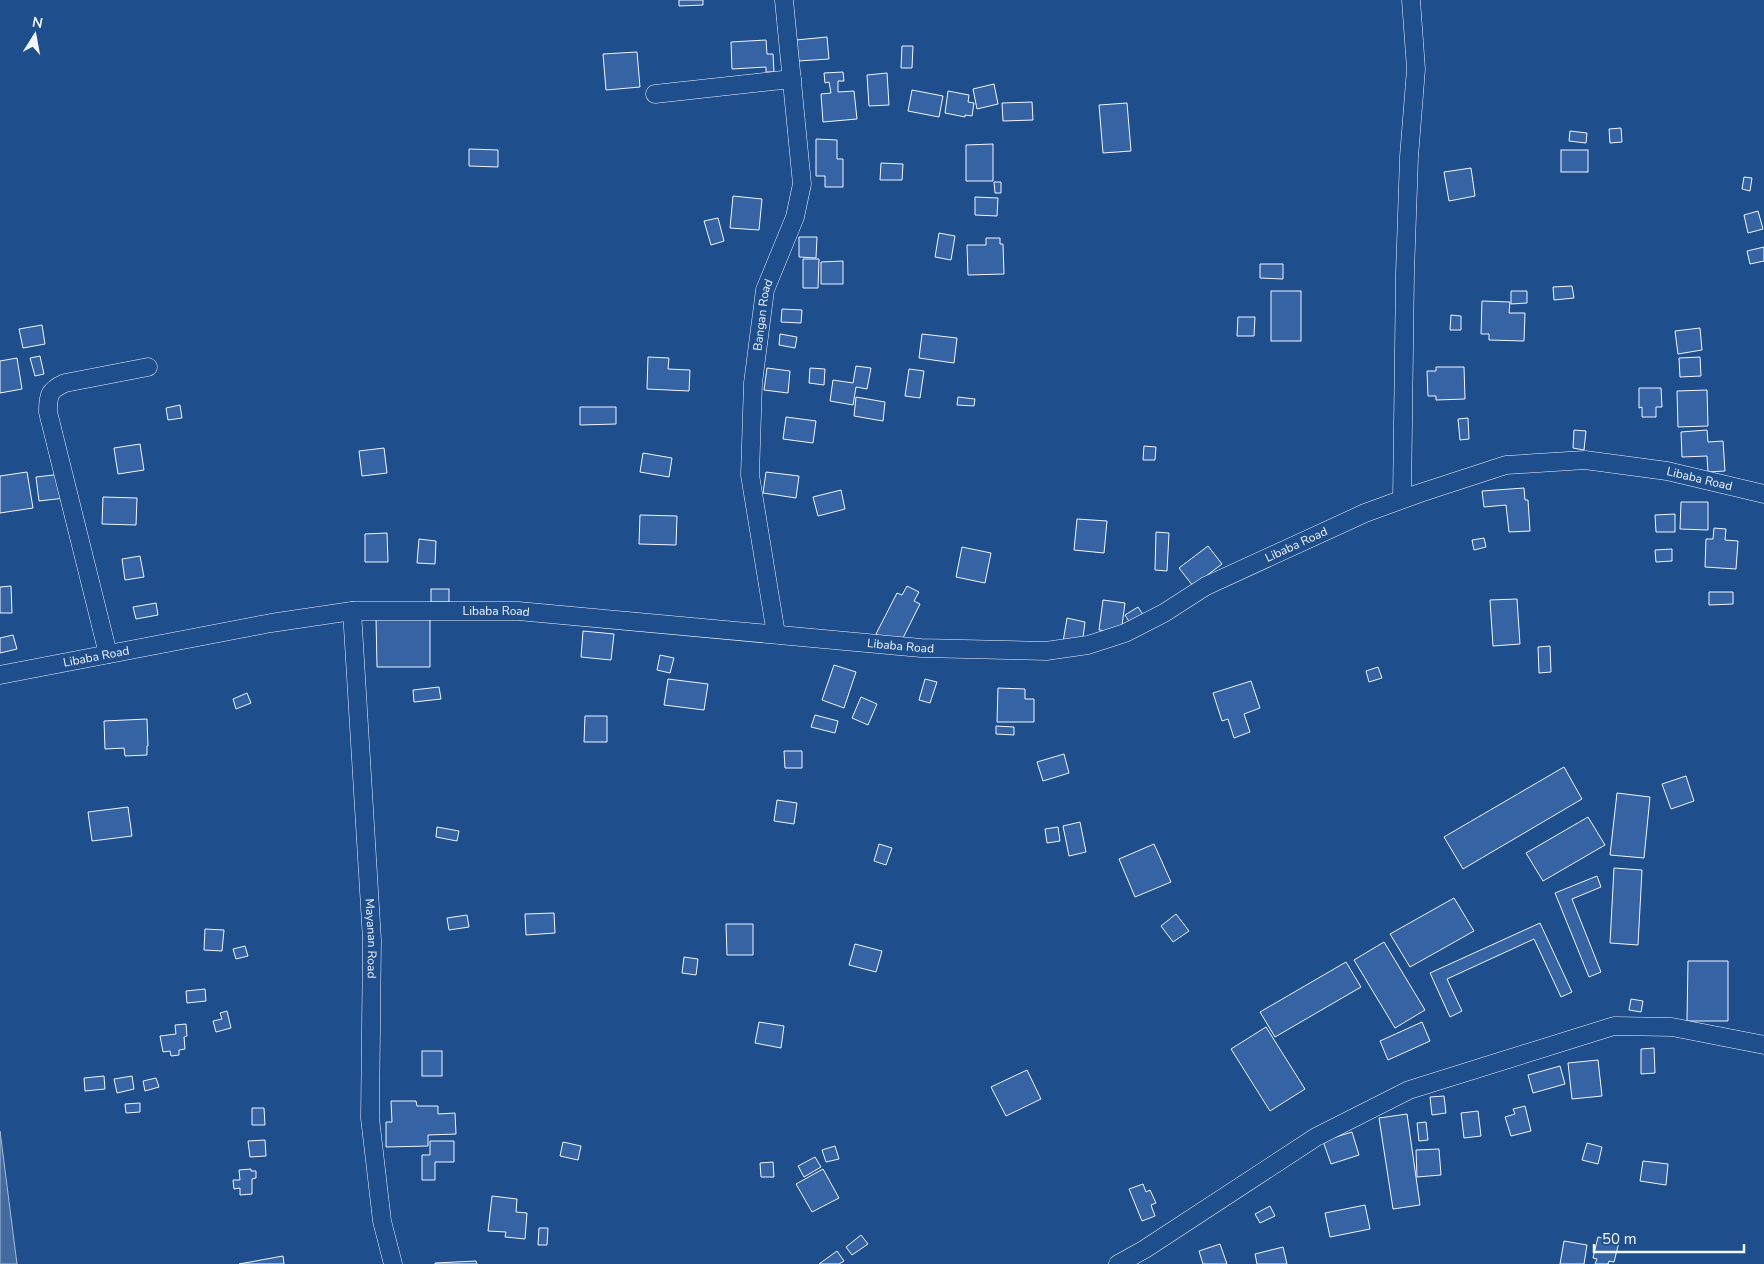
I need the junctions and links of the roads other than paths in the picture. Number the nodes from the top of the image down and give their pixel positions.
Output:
1 (784, 0) edge
2 (1410, 0) edge
3 (792, 79) junction
4 (655, 94) dead end
5 (148, 367) dead end
6 (1764, 494) edge
7 (1402, 499) junction
8 (352, 611) junction
9 (776, 634) junction
10 (108, 654) junction
11 (0, 675) edge
12 (1764, 1045) edge
13 (393, 1264) edge
14 (1118, 1264) edge

1 - 3 street, Bangan Road
2 - 7 street
3 - 4 street
3 - 9 street, Bangan Road
5 - 10 street
6 - 7 street, Libaba Road
7 - 9 street, Libaba Road
8 - 9 street, Libaba Road
8 - 10 street, Libaba Road
8 - 13 street, Mayanan Road
10 - 11 street, Libaba Road
12 - 14 street

